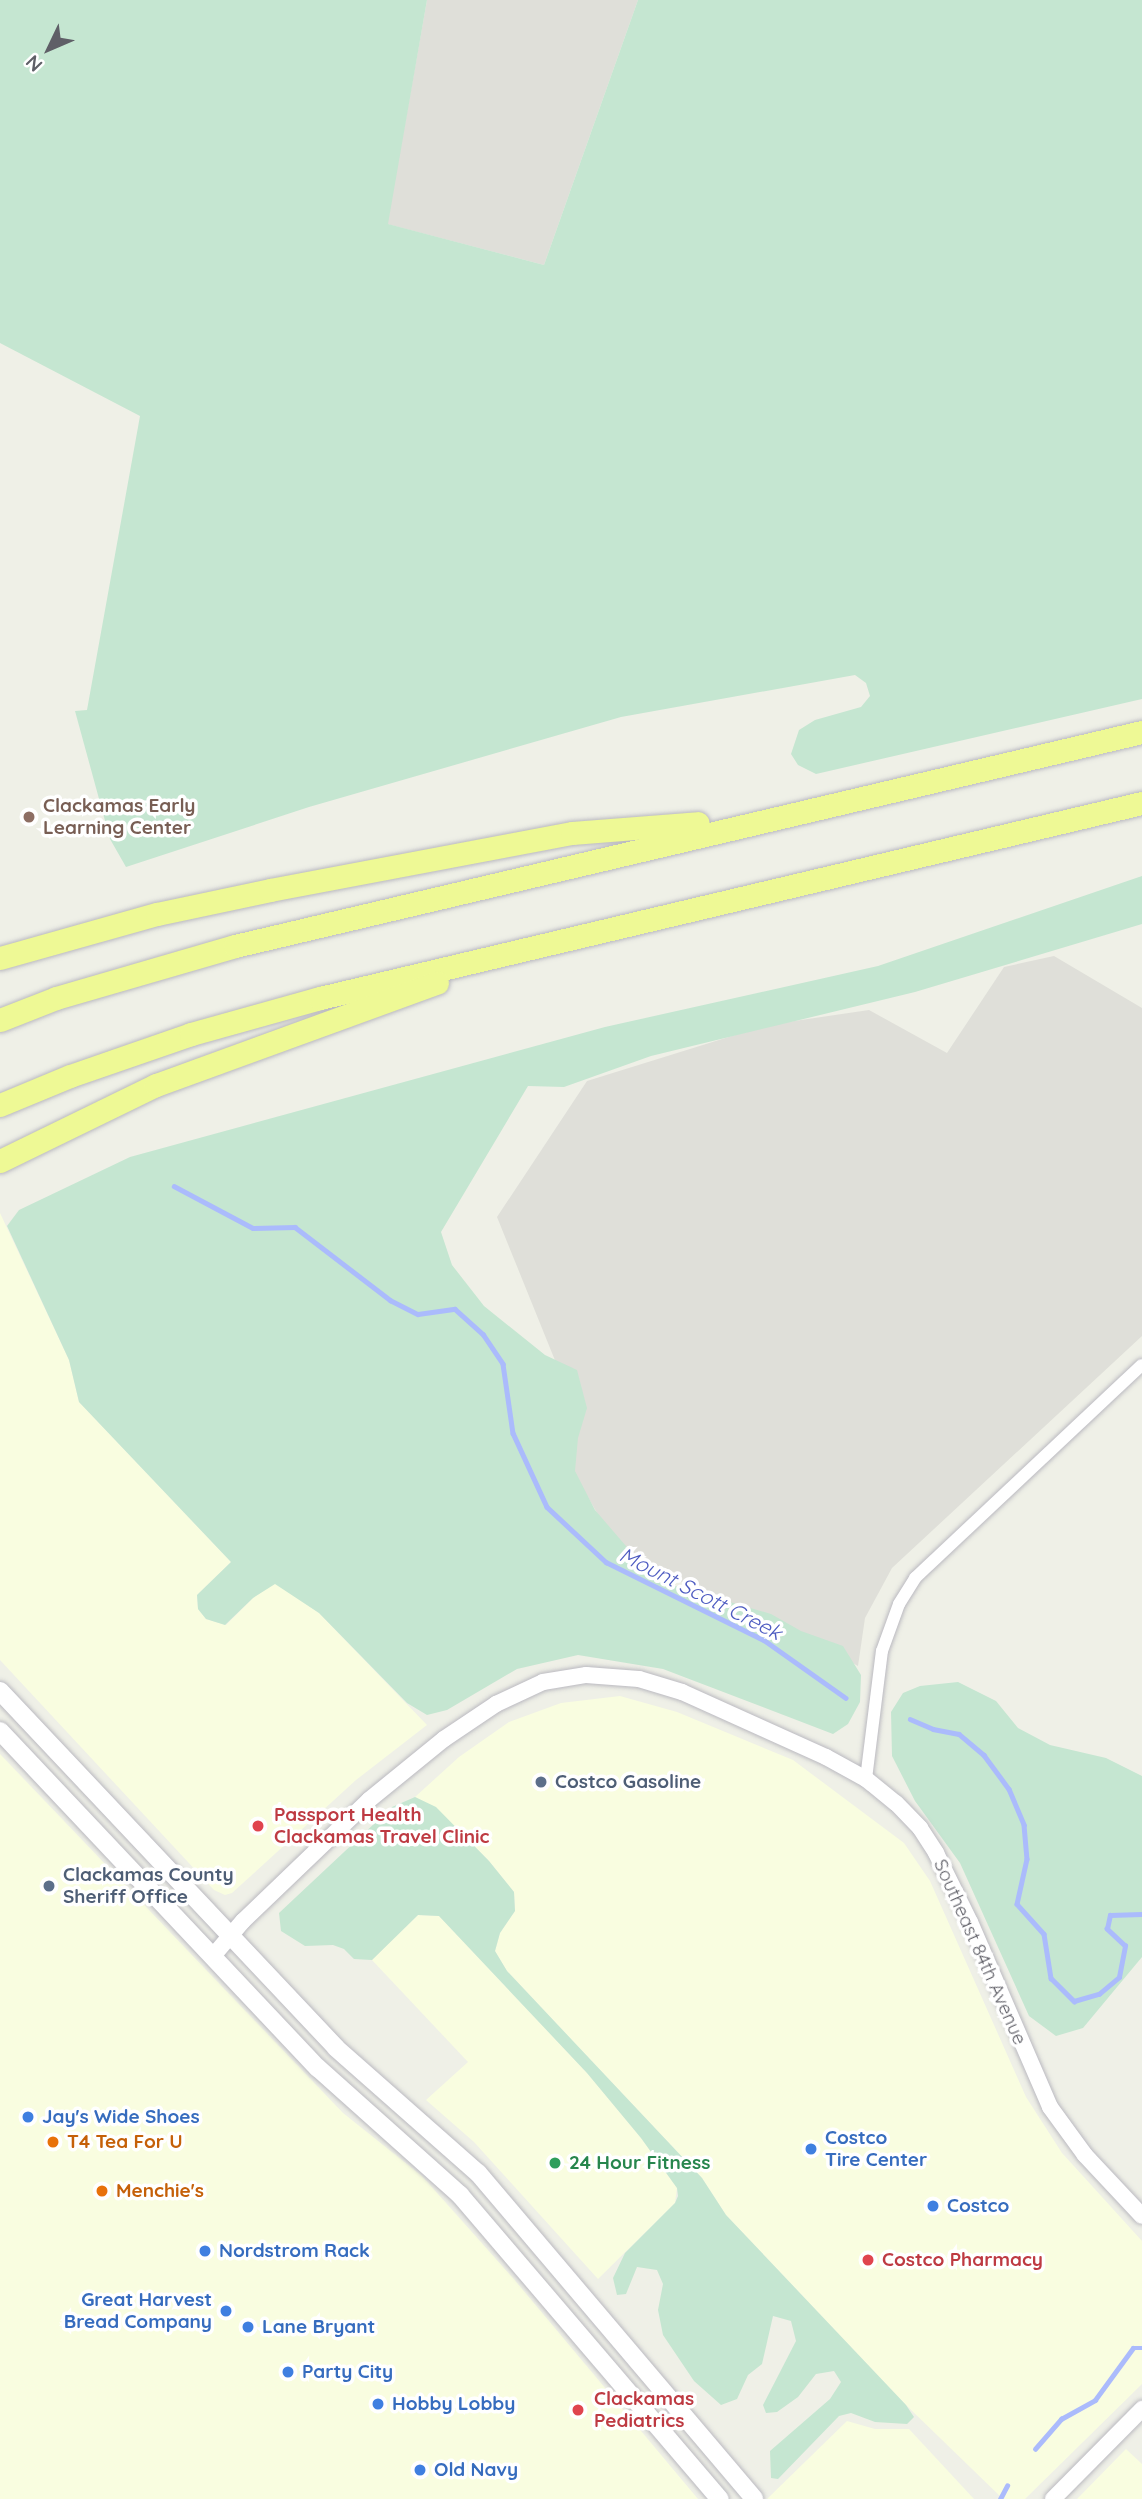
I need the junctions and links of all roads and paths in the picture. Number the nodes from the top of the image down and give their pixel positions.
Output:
1 (1142, 732) edge
2 (1142, 803) edge
3 (774, 816) junction
4 (536, 947) junction
5 (0, 958) edge
6 (0, 1020) edge
7 (0, 1104) edge
8 (0, 1161) edge
9 (1142, 1365) edge
10 (0, 1691) edge
11 (1, 1732) edge
12 (62, 1757) junction
13 (866, 1779) junction
14 (230, 1935) junction
15 (212, 1956) junction
16 (1142, 2216) edge
17 (1142, 2409) edge
18 (720, 2499) edge
19 (754, 2499) edge
20 (1053, 2499) edge

1 - 3 highway
2 - 4 highway
3 - 5 highway
3 - 6 highway
4 - 7 highway
4 - 8 highway
9 - 13 street
10 - 12 main road
11 - 12 main road
11 - 15 main road
12 - 14 main road
13 - 14 street, Southeast 84th Avenue
13 - 16 street, Southeast 84th Avenue
14 - 15 street, Southeast 84th Avenue
14 - 19 main road
15 - 18 main road
17 - 20 street

